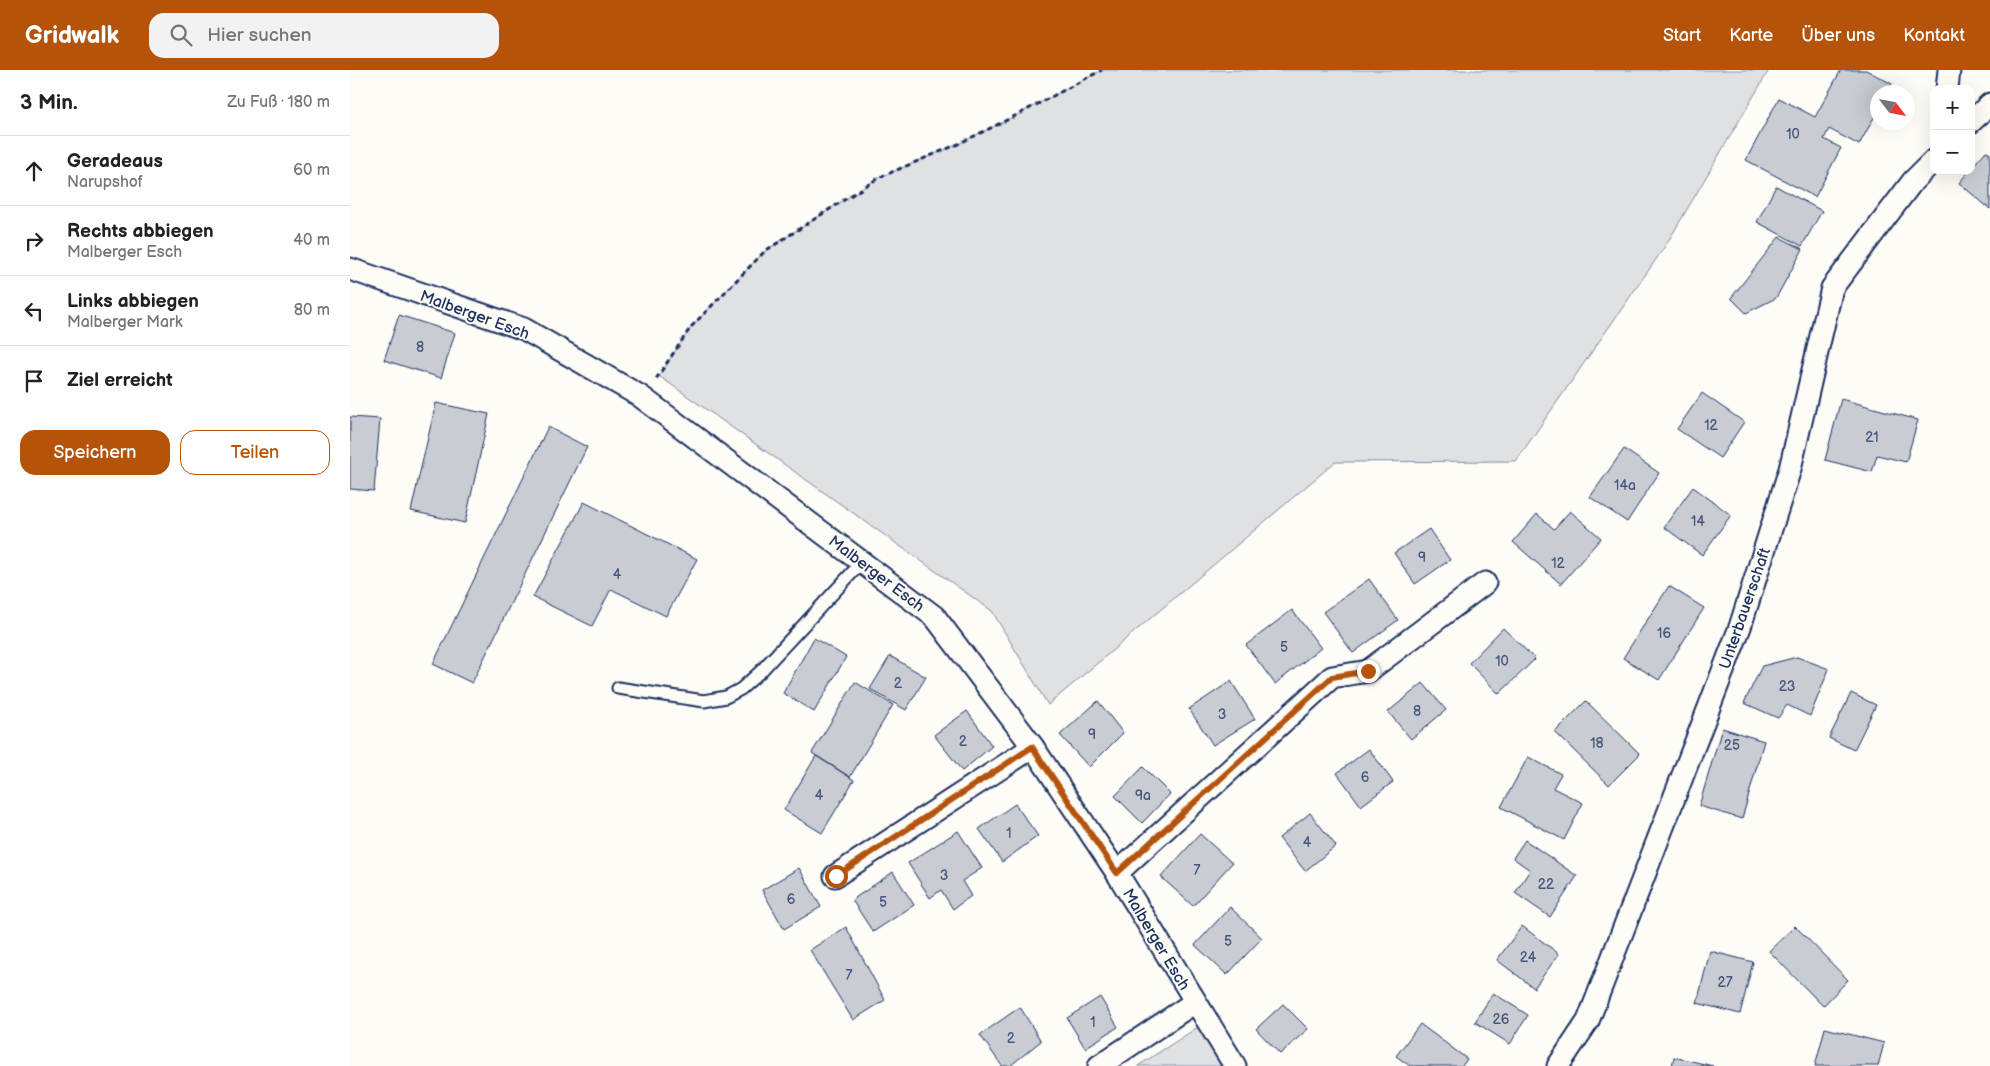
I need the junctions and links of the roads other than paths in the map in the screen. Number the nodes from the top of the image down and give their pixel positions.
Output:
1 (1950, 70) edge
2 (1948, 85) edge
3 (1990, 104) edge
4 (1975, 118) edge
5 (1930, 164) edge
6 (350, 269) edge
7 (862, 562) junction
8 (1485, 583) dead end
9 (618, 688) dead end
10 (1032, 747) junction
11 (1117, 873) junction
12 (836, 876) dead end
13 (1195, 1002) junction
14 (1099, 1066) edge
15 (1235, 1066) edge
16 (1558, 1066) edge

1 - 2 street
3 - 4 street
5 - 16 street, Unterbauerschaft
6 - 7 street, Malberger Esch
7 - 9 lane
7 - 10 street, Malberger Esch
8 - 11 street
10 - 11 street, Malberger Esch
10 - 12 street
11 - 13 street, Malberger Esch
13 - 14 street
13 - 15 street, Malberger Esch

